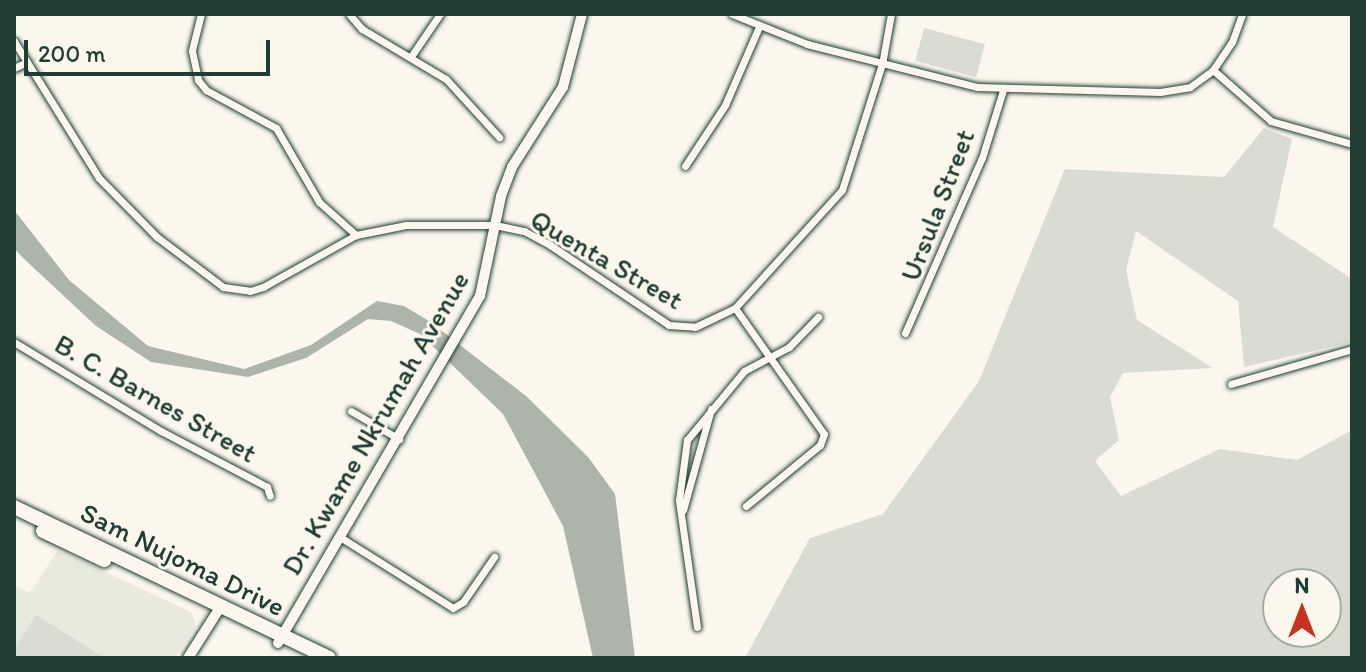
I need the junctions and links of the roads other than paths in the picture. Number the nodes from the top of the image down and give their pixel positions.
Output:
1 (201, 14) edge
2 (349, 14) edge
3 (440, 14) edge
4 (576, 14) edge
5 (582, 14) edge
6 (732, 14) edge
7 (891, 14) edge
8 (1242, 14) edge
9 (758, 29) junction
10 (14, 41) edge
11 (575, 49) junction
12 (412, 55) junction
13 (27, 62) junction
14 (882, 64) junction
15 (14, 68) edge
16 (1213, 70) junction
17 (1003, 90) junction
18 (499, 137) dead end
19 (1352, 144) edge
20 (685, 166) dead end
21 (495, 225) junction
22 (356, 235) junction
23 (735, 308) junction
24 (818, 317) dead end
25 (905, 333) dead end
26 (14, 342) edge
27 (1352, 349) edge
28 (770, 356) junction
29 (1231, 384) dead end
30 (711, 409) junction
31 (351, 411) dead end
32 (399, 439) junction
33 (681, 480) junction
34 (694, 482) junction
35 (270, 496) dead end
36 (746, 506) dead end
37 (14, 507) edge
38 (682, 512) junction
39 (14, 517) edge
40 (340, 537) junction
41 (494, 557) dead end
42 (219, 609) junction
43 (697, 627) dead end
44 (280, 640) junction
45 (188, 658) edge
46 (308, 658) edge
47 (329, 658) edge

1 - 22 street
2 - 12 street
3 - 12 street
4 - 11 street, Dr. Kwame Nkrumah Avenue
5 - 11 street, Dr. Kwame Nkrumah Avenue
6 - 9 street
7 - 14 street, Quenta Street
8 - 16 street
9 - 14 street
9 - 20 street
10 - 13 street, Quenta Street
11 - 21 street, Dr. Kwame Nkrumah Avenue
12 - 18 street
13 - 15 street
13 - 22 street, Quenta Street
14 - 17 street
14 - 23 street, Quenta Street
16 - 17 street
16 - 19 street
17 - 25 street, Ursula Street
21 - 22 street, Quenta Street
21 - 23 street, Quenta Street
21 - 32 street, Dr. Kwame Nkrumah Avenue
23 - 28 street
24 - 28 street
26 - 35 street, B. C. Barnes Street
27 - 29 street
28 - 30 street
28 - 36 street
30 - 33 street
30 - 34 street
31 - 32 street
32 - 40 street, Dr. Kwame Nkrumah Avenue
33 - 34 street
33 - 38 street
34 - 38 street
37 - 42 highway, Sam Nujoma Drive
38 - 43 street
39 - 42 highway, Sam Nujoma Drive
40 - 41 street
40 - 44 street, Dr. Kwame Nkrumah Avenue
42 - 44 highway, Sam Nujoma Drive
42 - 45 street
44 - 46 highway, Sam Nujoma Drive
44 - 47 highway, Sam Nujoma Drive

